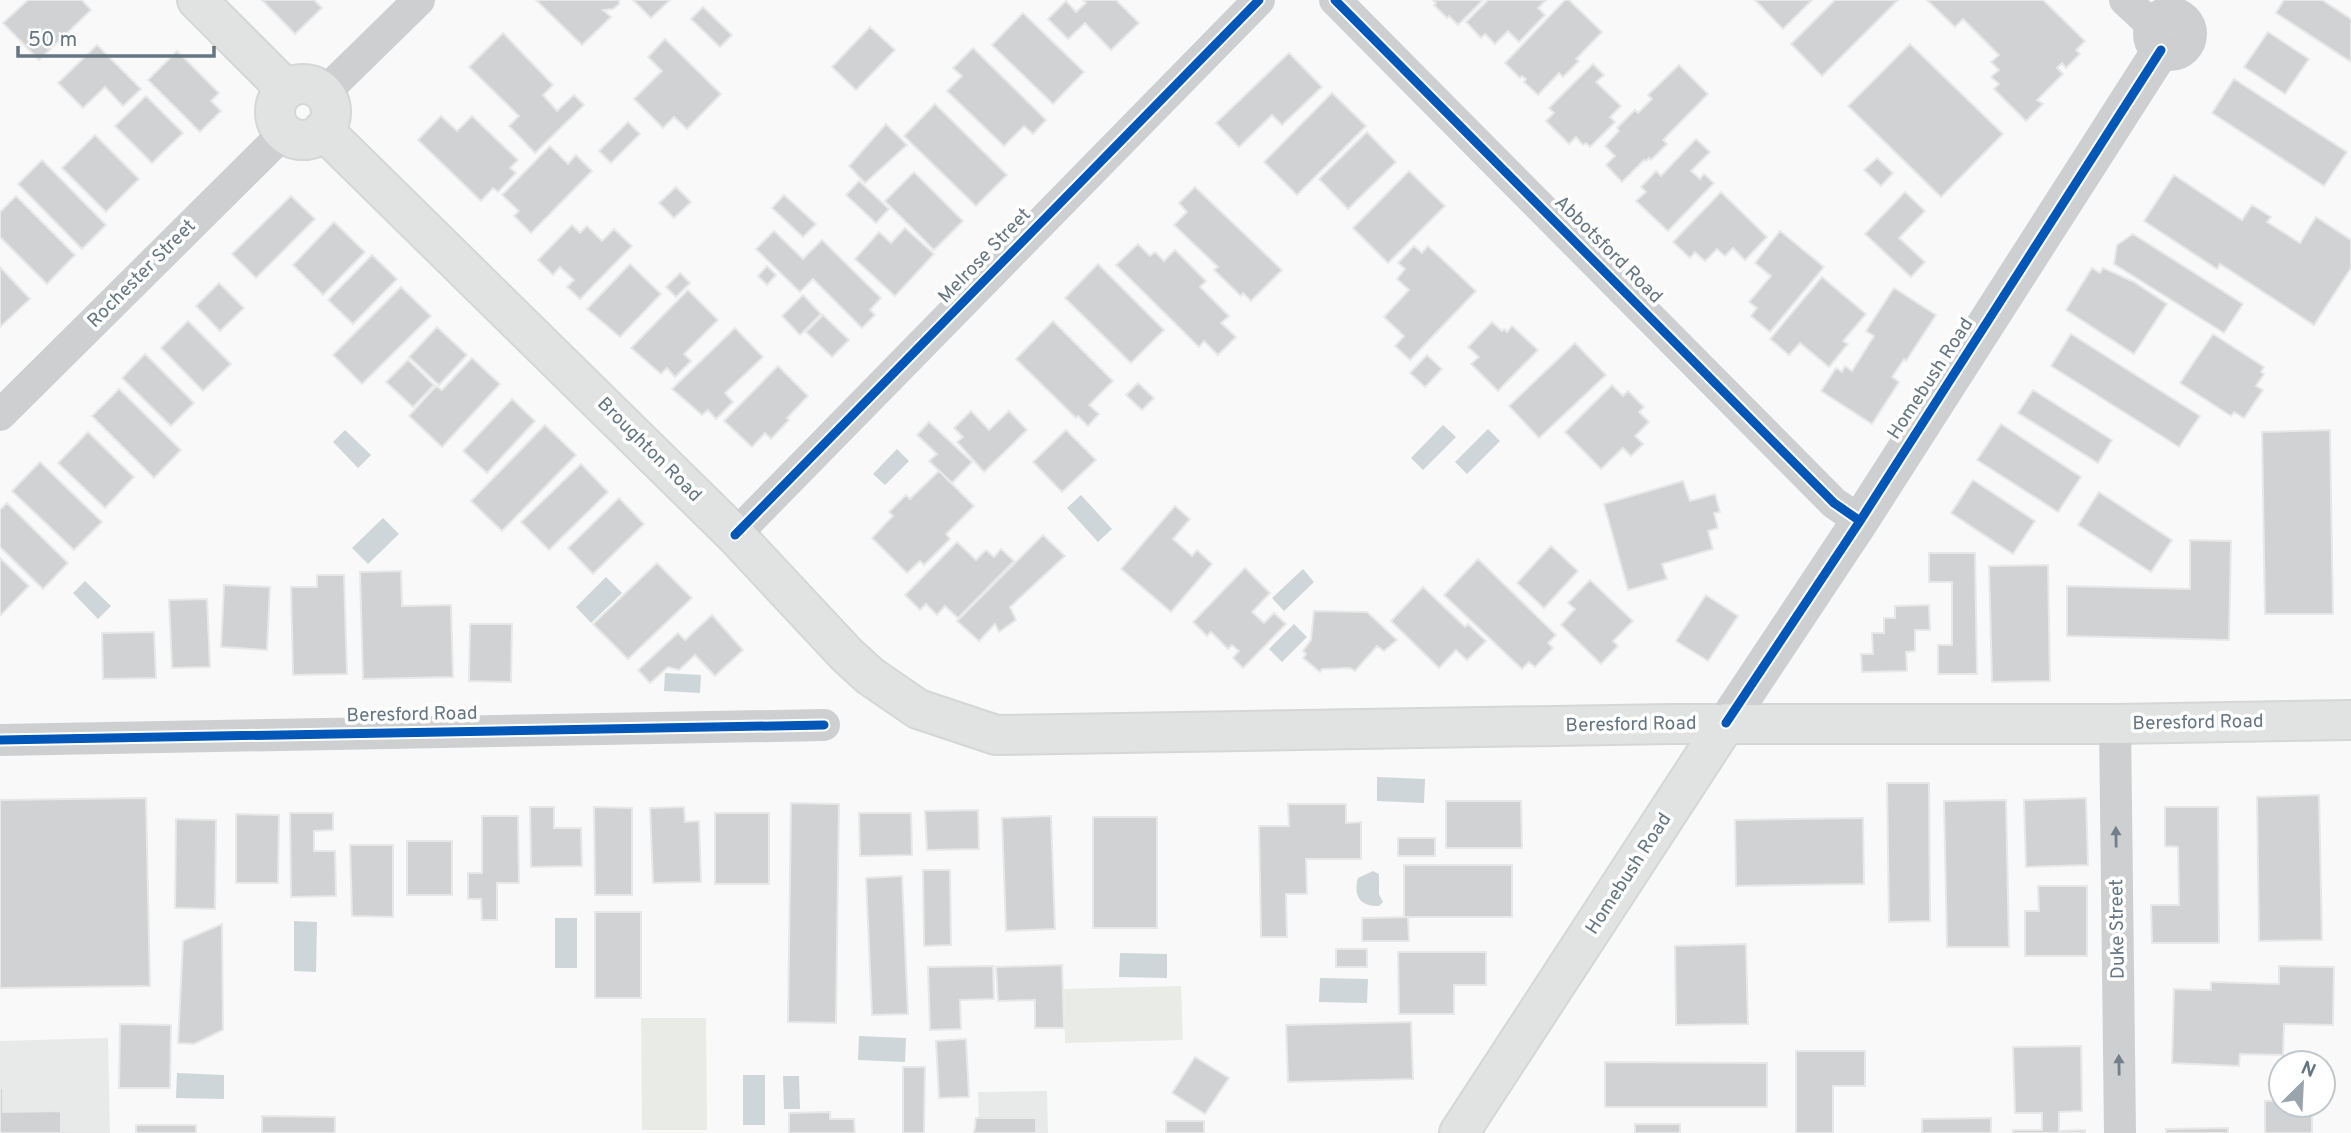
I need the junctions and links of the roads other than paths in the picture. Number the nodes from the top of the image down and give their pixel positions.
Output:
1 (197, 0) edge
2 (419, 0) edge
3 (1259, 0) edge
4 (1335, 0) edge
5 (2124, 0) edge
6 (2172, 24) edge
7 (286, 89) junction
8 (324, 93) junction
9 (323, 131) junction
10 (285, 133) junction
11 (0, 415) edge
12 (1860, 521) junction
13 (735, 535) junction
14 (2351, 720) edge
15 (1726, 723) junction
16 (824, 724) dead end
17 (2115, 724) junction
18 (996, 735) joint
19 (0, 740) edge
20 (1459, 1133) edge
21 (2120, 1133) edge

1 - 7 main road
2 - 8 street
3 - 13 street, Melrose Street
4 - 12 street, Abbotsford Road
5 - 6 street
6 - 12 street, Homebush Road
7 - 8 main road
7 - 10 main road
8 - 9 main road
9 - 10 main road
9 - 13 main road, Broughton Road
10 - 11 street, Rochester Street
12 - 15 street, Homebush Road
13 - 18 main road, Broughton Road
14 - 17 main road, Beresford Road
15 - 17 main road, Beresford Road
15 - 18 main road, Beresford Road
15 - 20 main road, Homebush Road
16 - 19 street, Beresford Road
21 -> 17 street, Duke Street

